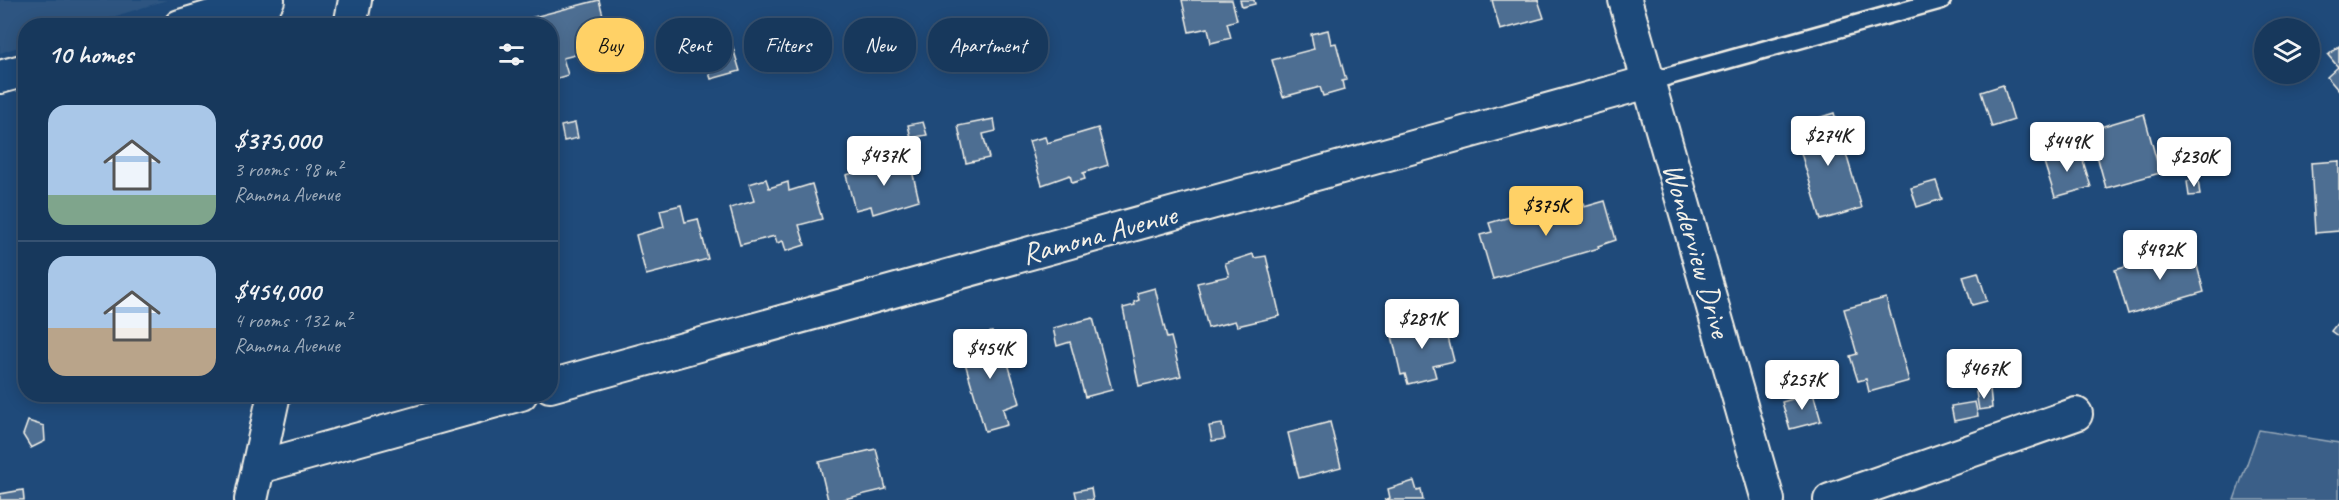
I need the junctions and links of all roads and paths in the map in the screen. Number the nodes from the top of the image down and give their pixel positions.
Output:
1 (268, 0) edge
2 (355, 0) edge
3 (1625, 0) edge
4 (1942, 0) edge
5 (207, 18) edge
6 (352, 18) edge
7 (18, 72) edge
8 (0, 77) edge
9 (1648, 82) junction
10 (558, 384) edge
11 (272, 402) edge
12 (492, 402) edge
13 (2076, 414) dead end
14 (259, 467) junction
15 (251, 500) edge
16 (1768, 500) edge
17 (1830, 500) edge

1 - 5 street
2 - 6 street
3 - 9 street, Wonderview Drive
4 - 9 lane
7 - 8 street
9 - 10 street, Ramona Avenue
9 - 16 street, Wonderview Drive
11 - 14 street
12 - 14 street
13 - 17 street
14 - 15 street

